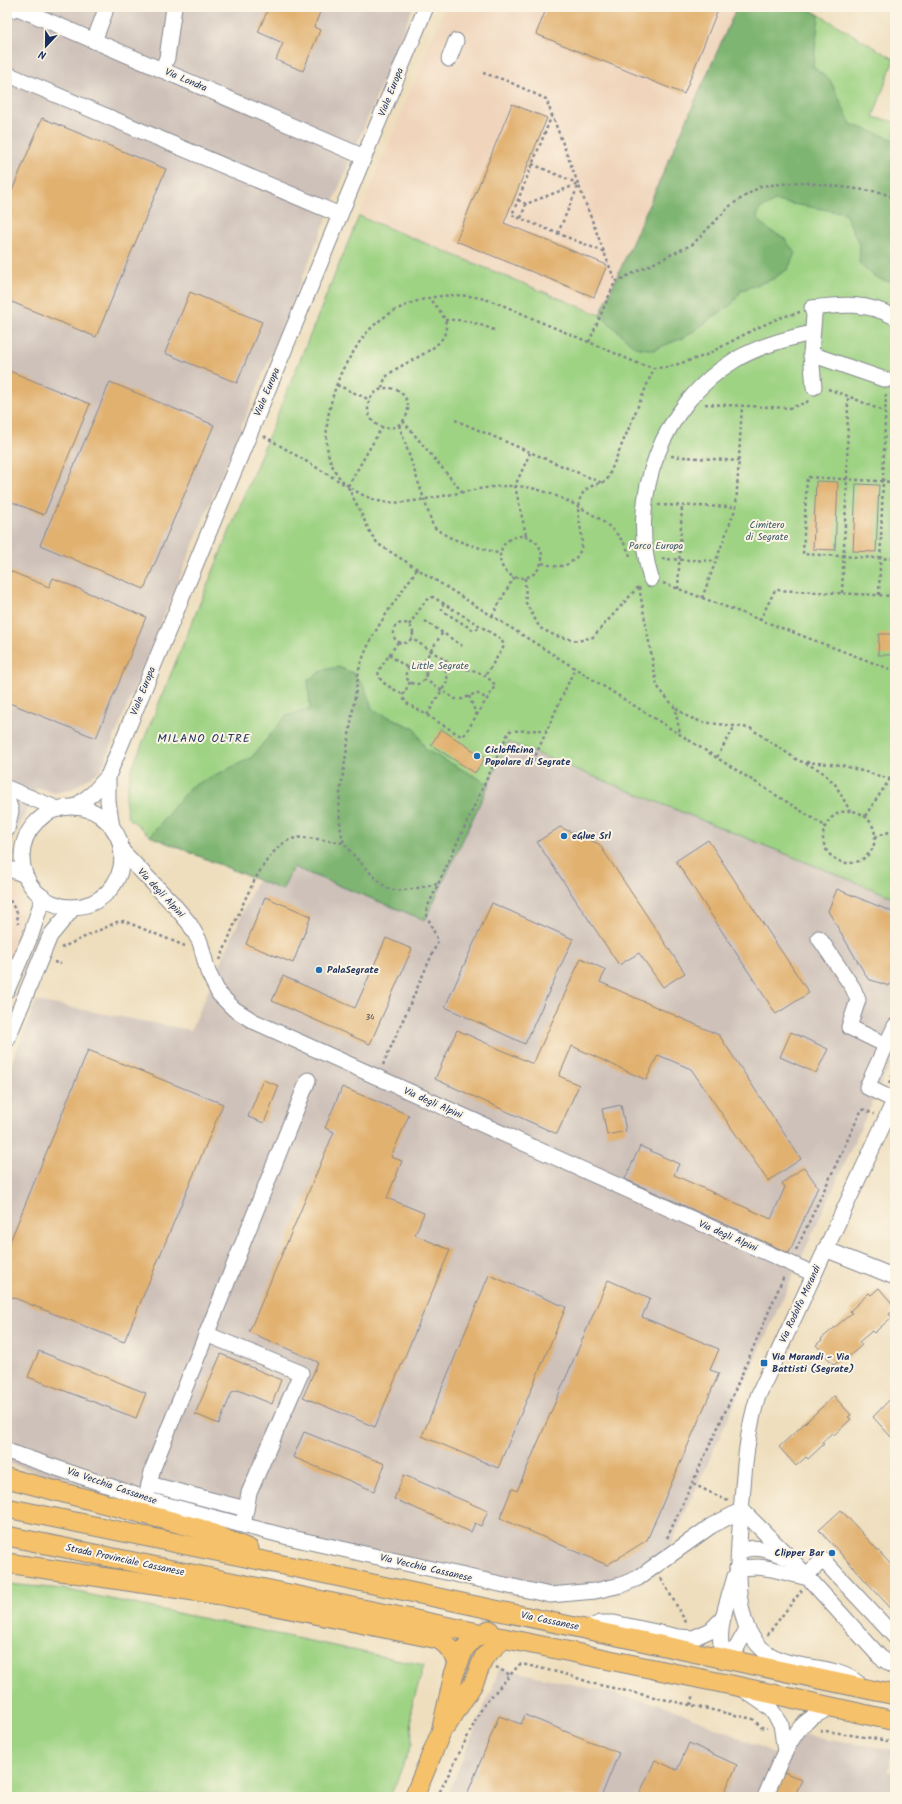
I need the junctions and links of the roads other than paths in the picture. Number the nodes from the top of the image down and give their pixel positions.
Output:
1 (174, 7) edge
2 (426, 7) edge
3 (8, 9) edge
4 (103, 9) edge
5 (456, 40) dead end
6 (94, 41) junction
7 (449, 59) dead end
8 (162, 70) junction
9 (7, 74) edge
10 (364, 157) junction
11 (340, 215) junction
12 (895, 317) edge
13 (812, 334) junction
14 (810, 354) junction
15 (886, 380) road end
16 (814, 387) road end
17 (642, 582) road end
18 (108, 776) junction
19 (7, 788) edge
20 (7, 798) edge
21 (75, 807) junction
22 (58, 809) junction
23 (112, 827) junction
24 (7, 829) edge
25 (122, 851) junction
26 (7, 868) edge
27 (25, 875) junction
28 (42, 897) junction
29 (74, 907) junction
30 (819, 938) dead end
31 (7, 990) edge
32 (895, 1026) edge
33 (7, 1040) edge
34 (886, 1046) junction
35 (308, 1080) dead end
36 (895, 1100) edge
37 (825, 1249) junction
38 (814, 1274) junction
39 (895, 1277) edge
40 (206, 1334) junction
41 (7, 1451) edge
42 (7, 1478) edge
43 (148, 1491) junction
44 (7, 1508) edge
45 (246, 1509) junction
46 (742, 1510) junction
47 (243, 1525) junction
48 (7, 1536) edge
49 (739, 1552) junction
50 (793, 1561) junction
51 (7, 1563) edge
52 (293, 1567) junction
53 (737, 1568) junction
54 (808, 1579) junction
55 (461, 1602) junction
56 (349, 1606) junction
57 (870, 1611) junction
58 (313, 1614) junction
59 (722, 1620) junction
60 (853, 1628) junction
61 (586, 1629) junction
62 (747, 1629) junction
63 (483, 1634) junction
64 (895, 1637) edge
65 (504, 1638) junction
66 (484, 1657) junction
67 (724, 1658) junction
68 (458, 1662) junction
69 (644, 1667) junction
70 (895, 1668) edge
71 (741, 1687) junction
72 (864, 1688) junction
73 (895, 1695) edge
74 (833, 1706) junction
75 (895, 1721) edge
76 (441, 1732) junction
77 (785, 1752) junction
78 (414, 1797) edge
79 (765, 1797) edge

1 - 8 street
2 - 10 street, Viale Europa
3 - 6 street, Via Londra
4 - 6 street
5 - 7 street
6 - 8 street, Via Londra
8 - 10 street, Via Londra
9 - 11 street
10 - 11 street, Viale Europa
11 - 18 street, Viale Europa
12 - 13 street
13 - 14 street
13 - 17 street
14 - 15 street
14 - 16 street
18 - 21 street, Viale Europa
18 - 23 street, Viale Europa
19 - 22 street
20 - 24 street
21 - 22 street, Viale Europa
21 - 23 street, Viale Europa
22 - 27 street, Viale Europa
23 - 25 street, Viale Europa
25 - 29 street, Viale Europa
25 - 38 street, Via degli Alpini
26 - 27 street
27 - 28 street, Viale Europa
28 - 29 street, Viale Europa
28 - 31 street
29 - 33 street
30 - 34 street
32 - 34 street
34 - 36 street
35 - 40 street
36 - 37 street, Via Rodolfo Morandi
37 - 38 street, Via Rodolfo Morandi
37 - 39 street
38 - 46 street, Via Rodolfo Morandi
40 - 43 street
40 - 45 street
41 - 43 street, Via Vecchia Cassanese
42 - 52 main road
43 - 45 street
43 - 47 street, Via Vecchia Cassanese
44 - 52 main road, Via Cassanese
45 - 47 street
46 - 47 street, Via Vecchia Cassanese
46 - 49 street, Via Rodolfo Morandi
46 - 50 street
48 - 56 main road, Strada Provinciale Cassanese
49 - 50 street
49 - 53 street, Via Rodolfo Morandi
50 - 54 street
51 - 58 main road
52 - 55 main road, Via Cassanese
53 - 54 street
53 - 59 street, Via Rodolfo Morandi
53 - 62 street, Via Rodolfo Morandi
54 - 57 street
54 - 60 street
55 - 61 main road, Via Cassanese
55 - 63 main road
56 - 58 main road
56 - 63 main road
57 - 60 street
57 - 64 street
58 - 68 main road
59 - 61 street
59 - 67 street, Via Rodolfo Morandi
60 - 70 street
61 - 63 main road
61 - 67 main road, Via Cassanese
62 - 67 street
62 - 72 street, Via Rodolfo Morandi
63 - 65 main road
63 - 66 main road
63 - 68 main road
65 - 66 main road
65 - 69 main road
66 - 76 main road
67 - 69 main road
67 - 71 main road
67 - 72 main road, Via Cassanese
68 - 76 main road
69 - 71 main road
71 - 74 main road
71 - 77 street
72 - 73 main road, Via Cassanese
74 - 75 main road
74 - 77 street
76 - 78 main road
77 - 79 street

